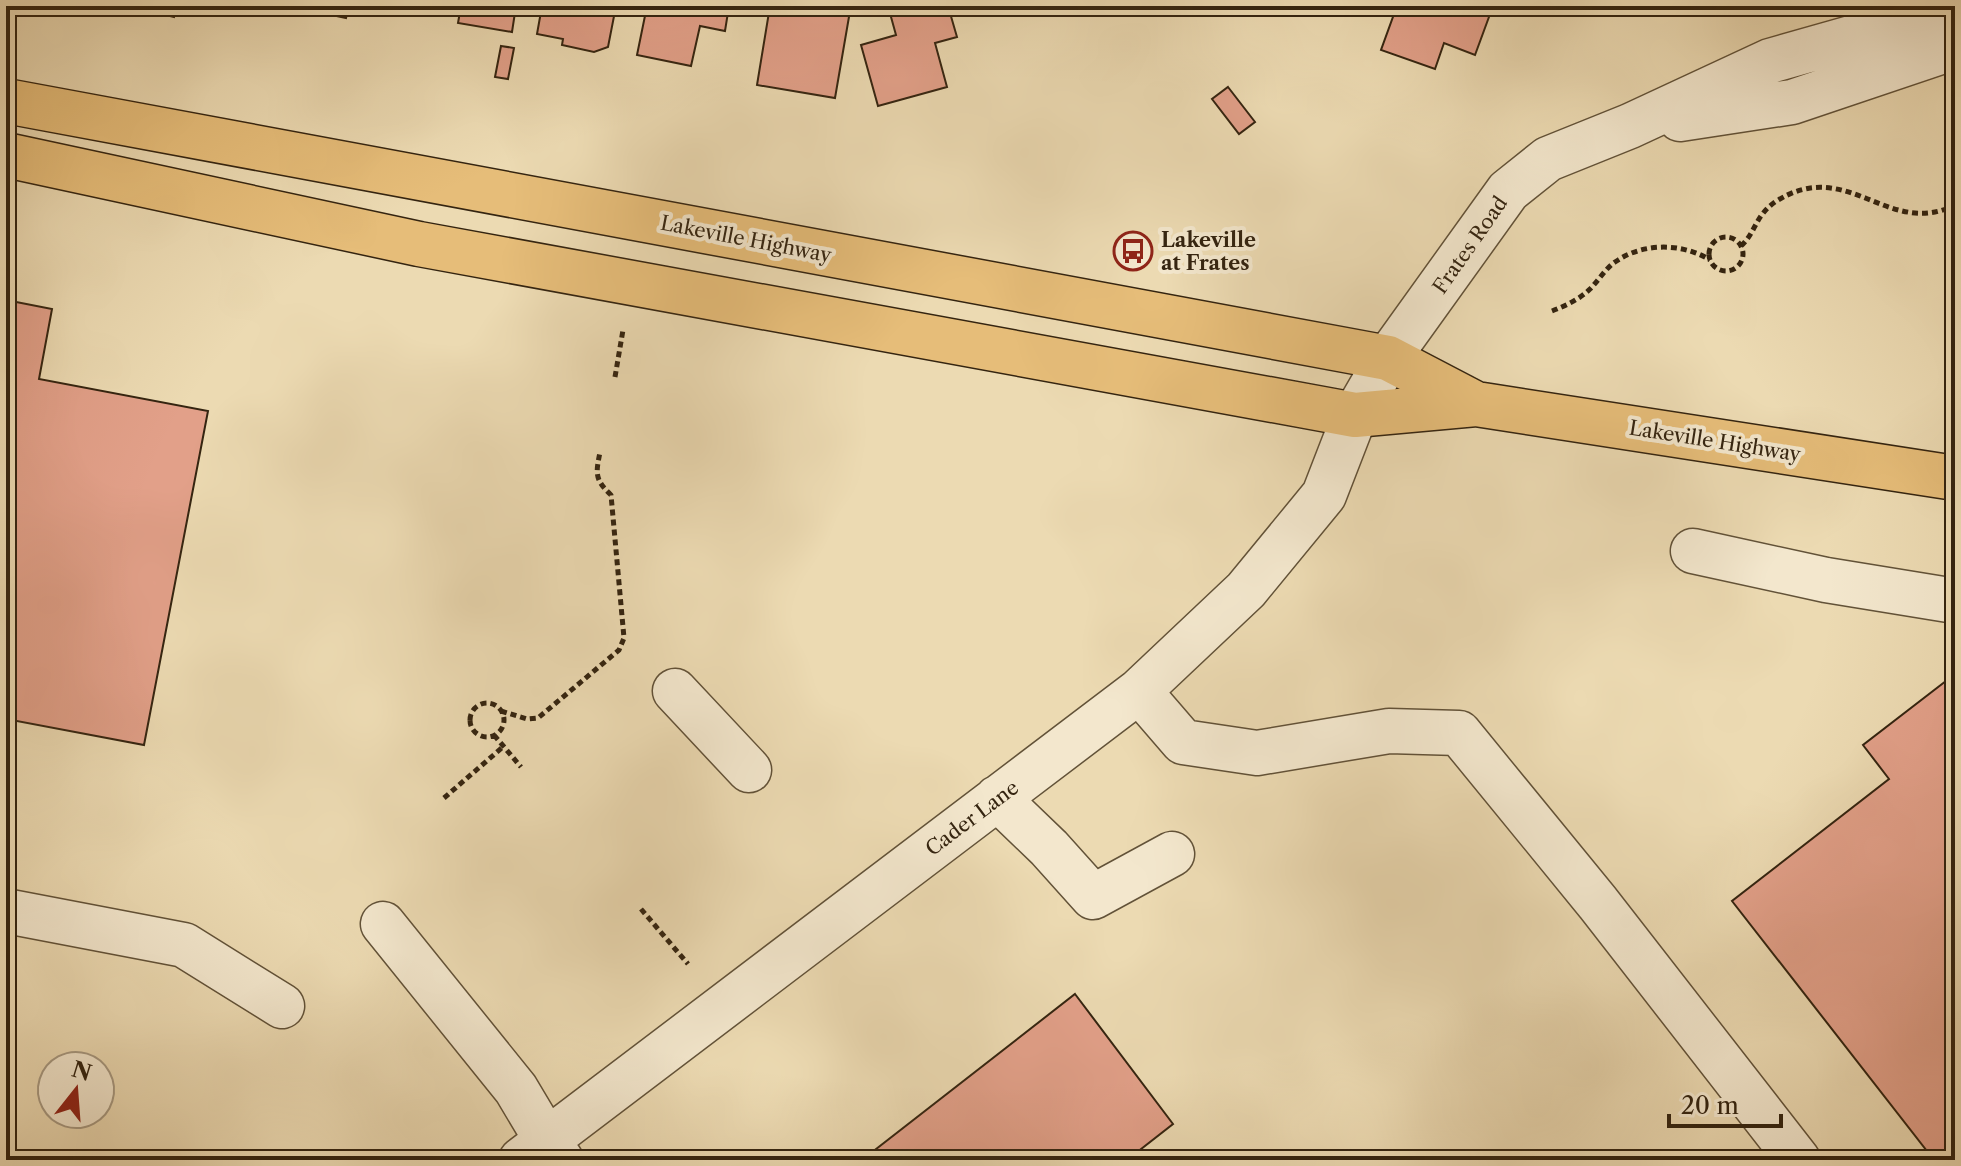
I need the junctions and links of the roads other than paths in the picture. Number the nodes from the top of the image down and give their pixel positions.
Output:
1 (1941, 6) edge
2 (1955, 47) edge
3 (6, 101) edge
4 (1630, 126) junction
5 (6, 155) edge
6 (1388, 358) junction
7 (1476, 404) junction
8 (1355, 415) junction
9 (1955, 478) edge
10 (1693, 551) dead end
11 (1955, 601) edge
12 (675, 691) dead end
13 (1139, 691) junction
14 (749, 770) dead end
15 (997, 798) junction
16 (1172, 854) dead end
17 (6, 911) edge
18 (383, 924) dead end
19 (282, 1006) dead end
20 (543, 1154) edge
21 (1798, 1160) edge

1 - 4 street, Frates Road
2 - 4 street, Frates Road
3 - 6 main road, Lakeville Highway
4 - 6 street, Frates Road
5 - 8 main road, Lakeville Highway
6 - 7 main road, Lakeville Highway
6 - 8 street, Frates Road
7 - 8 main road, Lakeville Highway
7 - 9 main road, Lakeville Highway
8 - 13 street, Cader Lane
10 - 11 street
12 - 14 street
13 - 15 street, Cader Lane
13 - 21 street
15 - 16 street
15 - 20 street, Cader Lane
17 - 19 street
18 - 20 street

